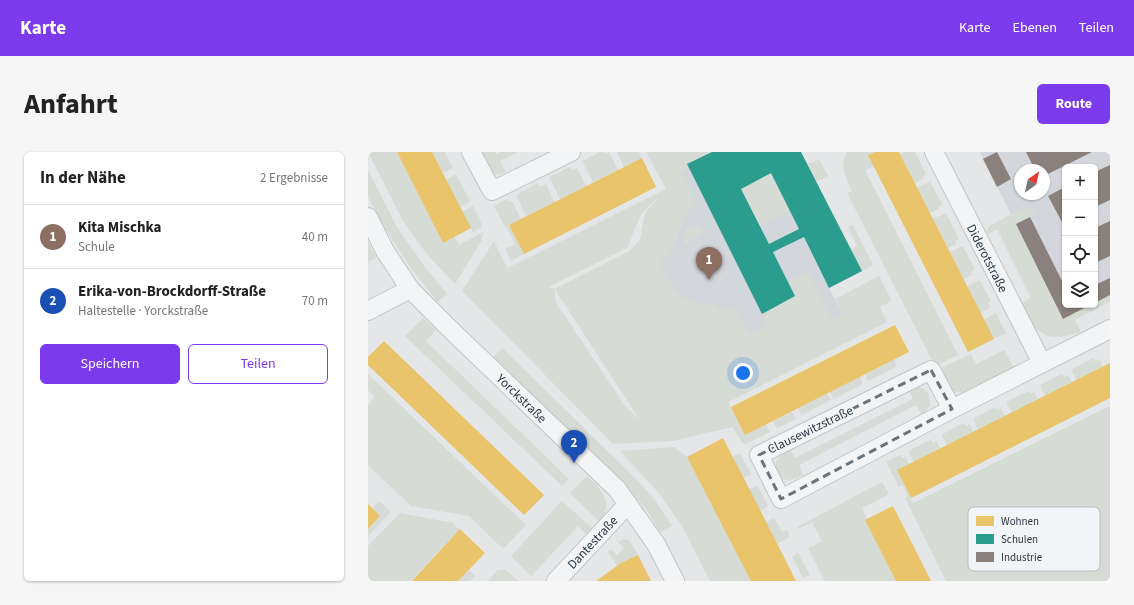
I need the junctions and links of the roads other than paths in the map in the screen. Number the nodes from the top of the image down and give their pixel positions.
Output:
1 (471, 152) edge
2 (571, 152) edge
3 (934, 152) edge
4 (368, 217) edge
5 (410, 289) junction
6 (368, 311) edge
7 (1110, 329) edge
8 (1042, 363) junction
9 (952, 409) junction
10 (628, 504) junction
11 (556, 581) edge
12 (675, 581) edge

1 - 2 street
3 - 8 street, Diderotstraße
4 - 5 street, Yorckstraße
5 - 6 street
5 - 10 street, Yorckstraße
7 - 8 street, Clausewitzstraße
8 - 9 street, Clausewitzstraße
9 - 9 street, Clausewitzstraße
10 - 11 street, Dantestraße
10 - 12 street, Yorckstraße

